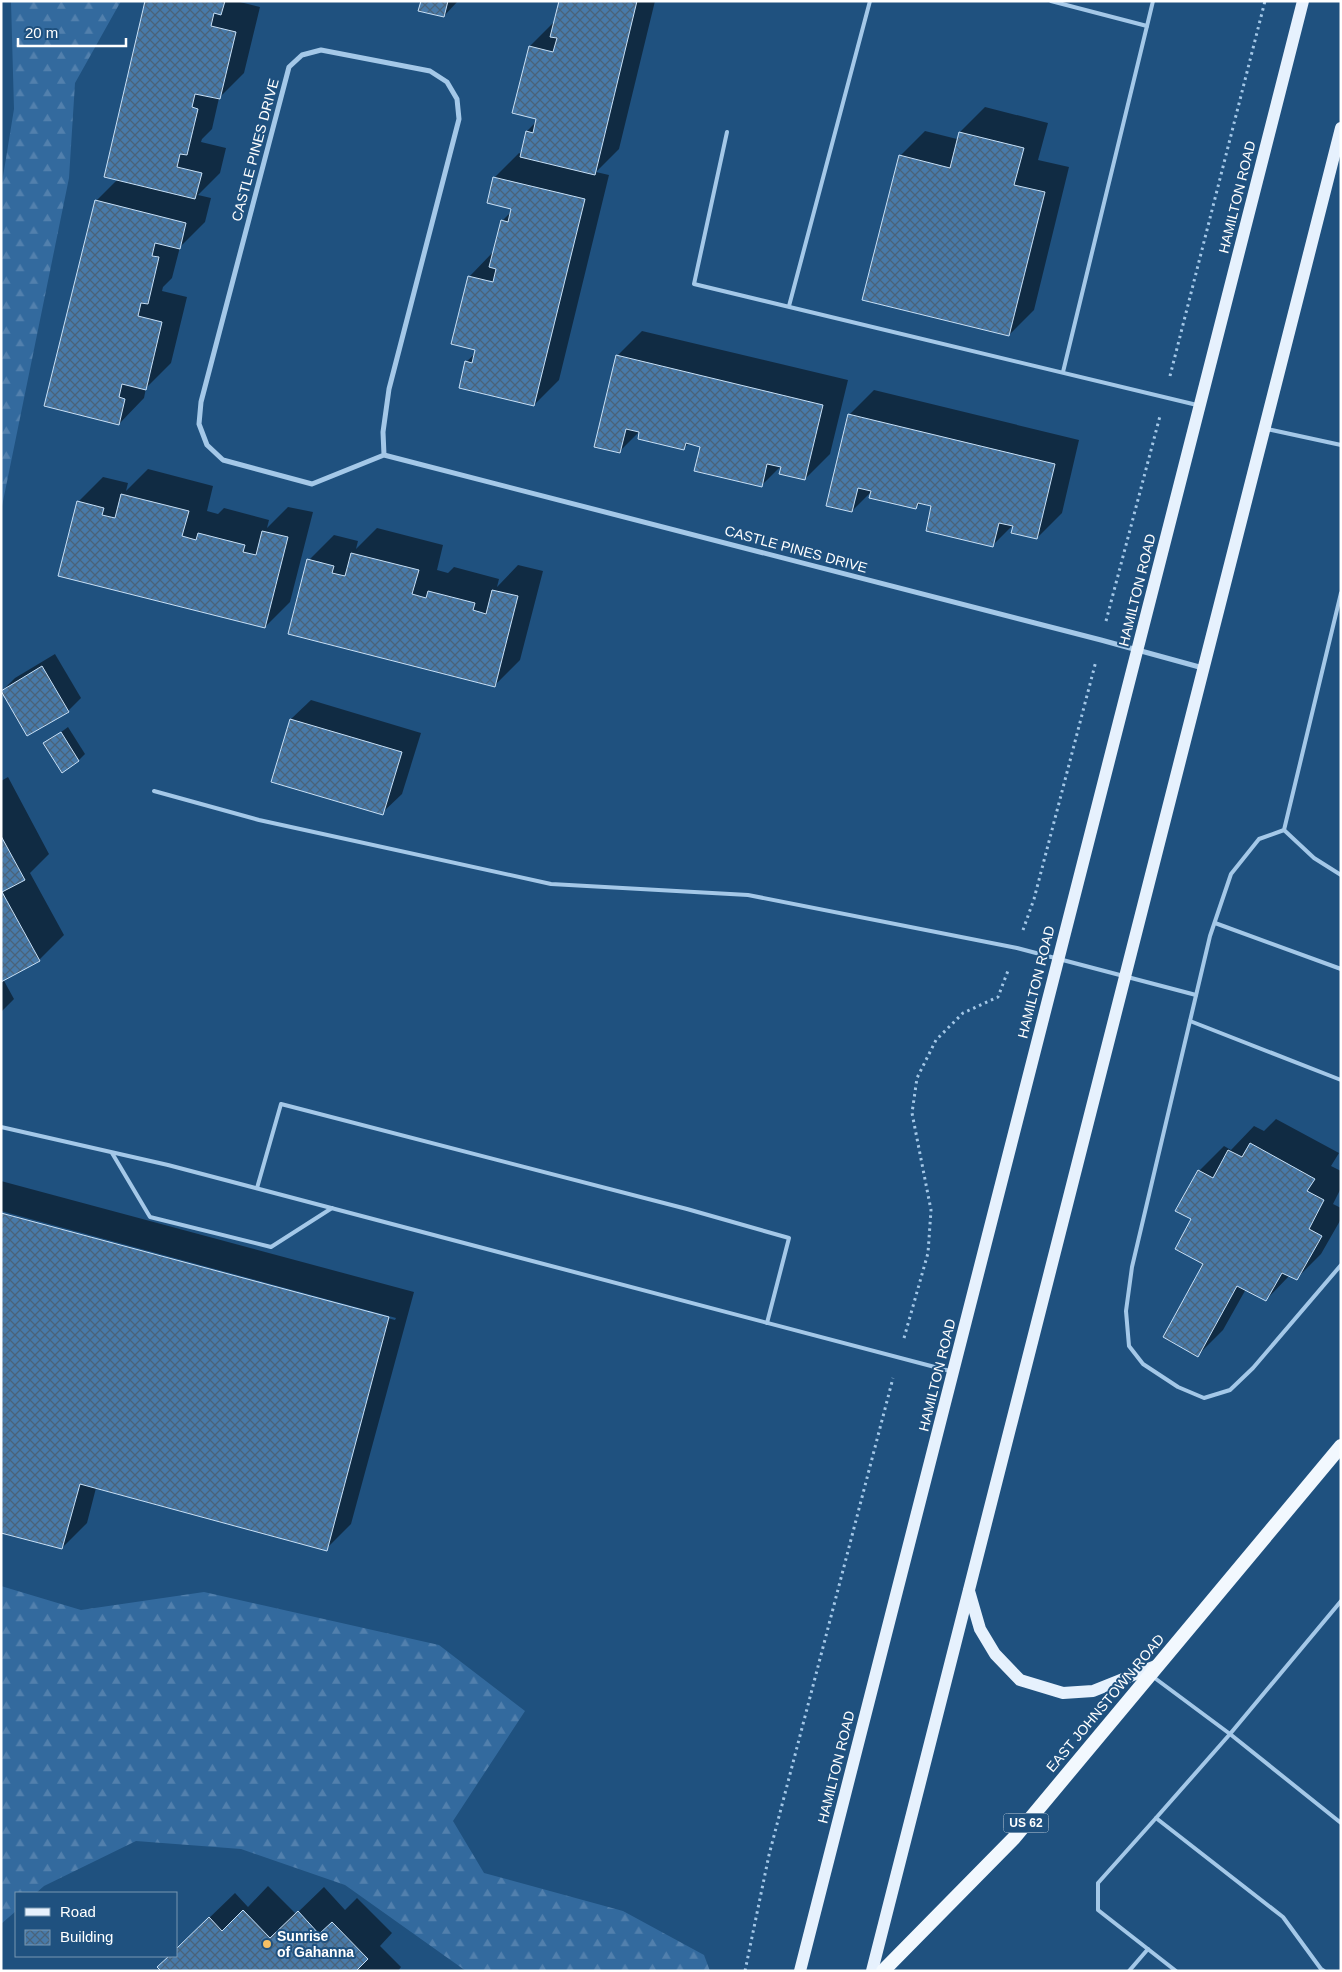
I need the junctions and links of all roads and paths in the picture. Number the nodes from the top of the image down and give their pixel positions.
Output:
1 (870, 1) edge
2 (1051, 1) edge
3 (1153, 1) edge
4 (1265, 1) edge
5 (1303, 1) edge
6 (1147, 26) junction
7 (1341, 128) edge
8 (727, 132) dead end
9 (789, 306) junction
10 (1062, 372) junction
11 (1165, 397) junction
12 (1199, 406) junction
13 (1264, 428) junction
14 (1341, 445) edge
15 (384, 455) junction
16 (1341, 593) edge
17 (1101, 640) junction
18 (1138, 649) junction
19 (1203, 668) junction
20 (154, 791) dead end
21 (1284, 830) junction
22 (1341, 875) edge
23 (1215, 923) junction
24 (1017, 948) junction
25 (1057, 959) junction
26 (1341, 969) edge
27 (1124, 977) junction
28 (1196, 995) junction
29 (1190, 1020) junction
30 (1341, 1080) edge
31 (1, 1127) edge
32 (112, 1153) junction
33 (257, 1188) junction
34 (332, 1208) junction
35 (1340, 1268) edge
36 (767, 1323) junction
37 (899, 1358) junction
38 (953, 1372) junction
39 (1341, 1446) edge
40 (969, 1590) junction
41 (1341, 1601) edge
42 (1154, 1670) junction
43 (1230, 1734) junction
44 (1156, 1818) junction
45 (1341, 1823) edge
46 (1148, 1949) junction
47 (745, 1971) edge
48 (800, 1971) edge
49 (872, 1971) edge
50 (883, 1971) edge
51 (1129, 1971) edge
52 (1176, 1971) edge
53 (1324, 1971) edge

1 - 9 lane
2 - 6 lane
3 - 6 lane
4 - 11 path
5 - 12 main road, HAMILTON ROAD
6 - 10 lane
7 - 13 main road
8 - 9 lane
9 - 10 lane
10 - 11 lane
11 - 12 lane
11 - 17 path
12 - 18 main road, HAMILTON ROAD
13 - 14 lane
13 - 19 main road
15 - 15 street, CASTLE PINES DRIVE
15 - 17 street, CASTLE PINES DRIVE
16 - 21 lane
17 - 18 street, CASTLE PINES DRIVE
17 - 24 path
18 - 19 street, CASTLE PINES DRIVE
18 - 25 main road, HAMILTON ROAD
19 - 27 main road
20 - 24 lane
21 - 22 lane
21 - 23 lane
23 - 26 lane
23 - 28 lane
24 - 25 lane
24 - 37 path
25 - 27 lane
25 - 38 main road, HAMILTON ROAD
27 - 28 lane
27 - 40 main road
28 - 29 lane
29 - 30 lane
29 - 35 lane
31 - 32 lane
32 - 33 lane
32 - 34 lane
33 - 34 lane
33 - 36 lane
34 - 36 lane
36 - 37 lane
37 - 38 lane
37 - 47 path
38 - 48 main road, HAMILTON ROAD
39 - 42 highway, EAST JOHNSTOWN ROAD / US 62
40 - 42 main road
40 - 49 main road
41 - 43 lane
42 - 43 lane
42 - 50 highway, EAST JOHNSTOWN ROAD / US 62
43 - 44 lane
43 - 45 lane
44 - 46 lane
44 - 53 lane
46 - 51 lane
46 - 52 lane

